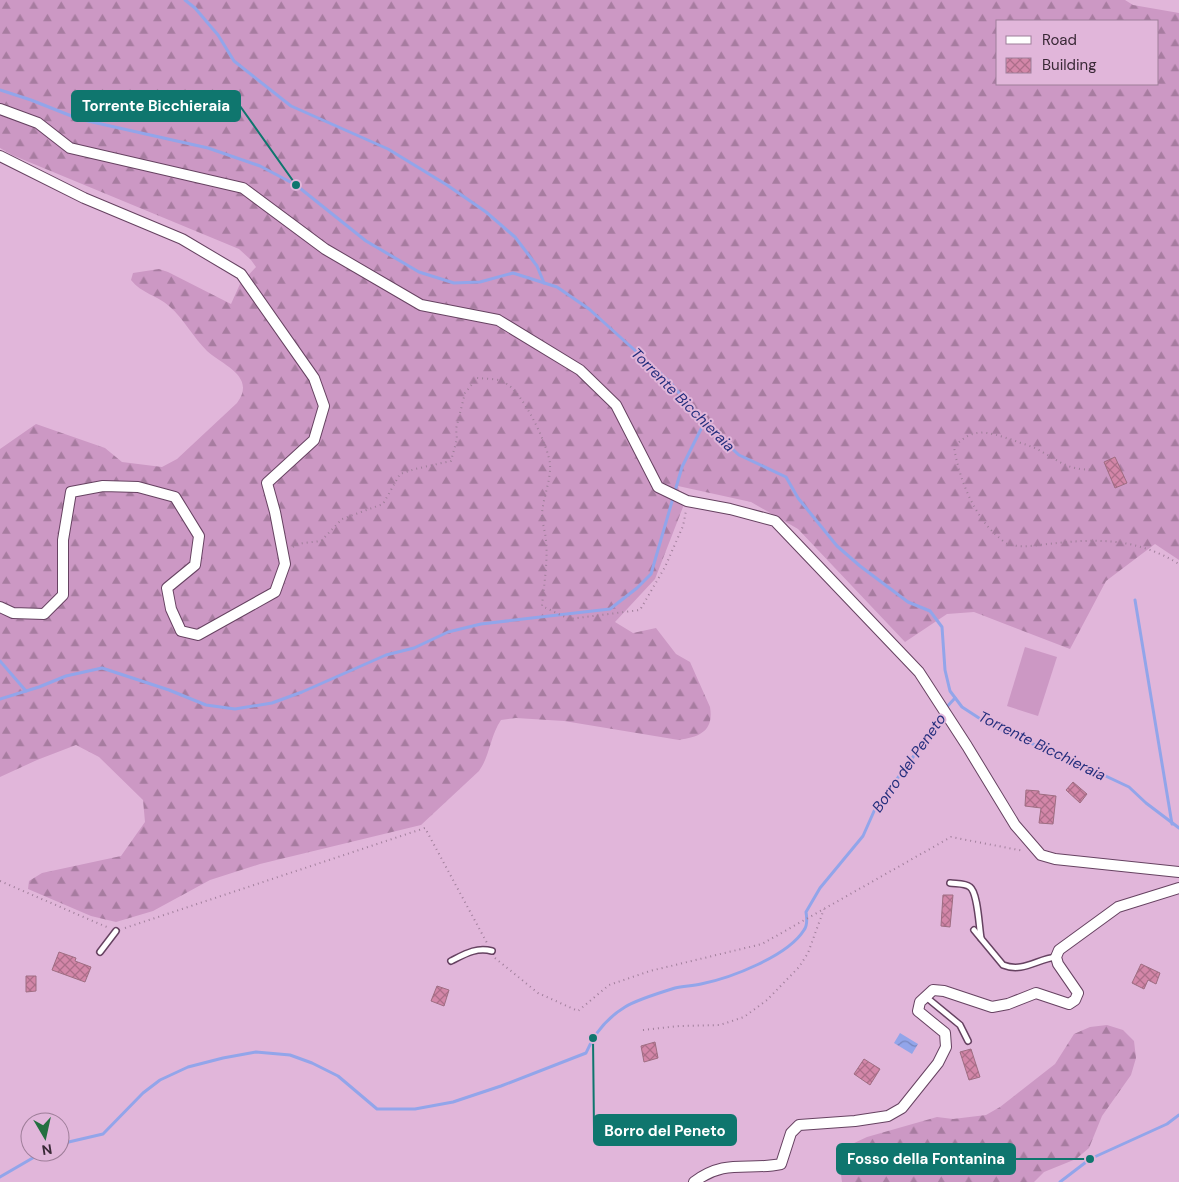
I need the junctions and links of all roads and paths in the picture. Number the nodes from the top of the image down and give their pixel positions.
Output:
1 (0, 109) edge
2 (0, 156) edge
3 (1095, 469) dead end
4 (687, 501) junction
5 (283, 555) junction
6 (1179, 564) edge
7 (0, 607) edge
8 (1041, 854) junction
9 (1179, 872) edge
10 (0, 882) edge
11 (950, 883) dead end
12 (1179, 888) edge
13 (824, 909) junction
14 (974, 930) dead end
15 (116, 931) junction
16 (981, 938) junction
17 (492, 951) junction
18 (100, 952) dead end
19 (1056, 957) junction
20 (451, 961) dead end
21 (926, 997) junction
22 (643, 1030) dead end
23 (968, 1041) dead end
24 (694, 1182) edge

1 - 4 street
2 - 5 street
3 - 6 path
4 - 5 path
4 - 8 street
5 - 7 street
8 - 9 street
8 - 13 path
10 - 15 path
11 - 16 lane
12 - 19 street
13 - 17 path
13 - 22 path
14 - 16 lane
15 - 17 path
15 - 18 lane
16 - 19 lane
17 - 20 lane
19 - 21 street
21 - 23 lane
21 - 24 street

